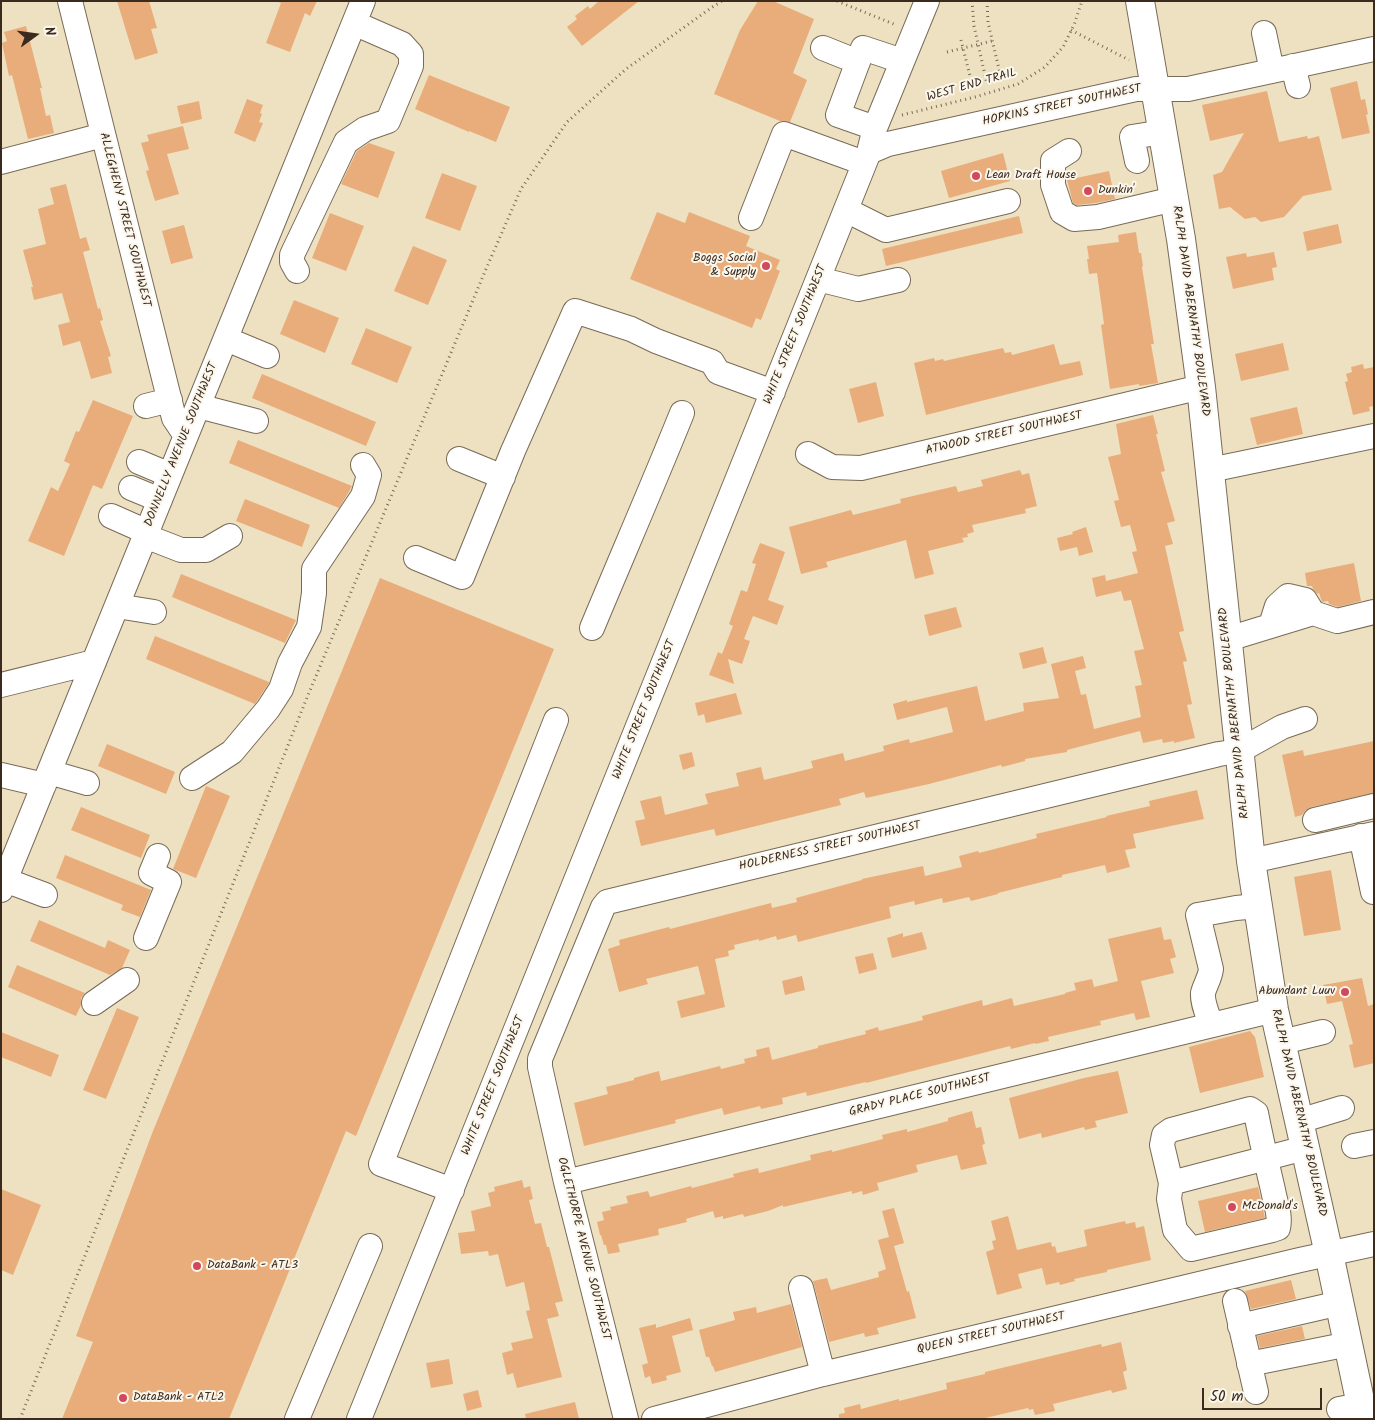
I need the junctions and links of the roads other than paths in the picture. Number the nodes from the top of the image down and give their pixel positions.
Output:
1 (70, 1) edge
2 (927, 1) edge
3 (1140, 1) edge
4 (359, 12) edge
5 (1264, 33) dead end
6 (823, 48) dead end
7 (1374, 49) edge
8 (858, 62) junction
9 (902, 62) junction
10 (1288, 74) junction
11 (1155, 88) junction
12 (875, 128) junction
13 (1163, 132) junction
14 (103, 135) junction
15 (1069, 151) dead end
16 (867, 158) junction
17 (1137, 161) dead end
18 (1, 162) edge
19 (1174, 198) junction
20 (1008, 201) dead end
21 (846, 210) junction
22 (751, 218) dead end
23 (258, 259) junction
24 (818, 279) junction
25 (898, 280) dead end
26 (226, 338) junction
27 (267, 356) dead end
28 (1201, 387) junction
29 (773, 392) junction
30 (170, 400) junction
31 (146, 406) dead end
32 (198, 406) junction
33 (682, 413) dead end
34 (256, 421) dead end
35 (186, 436) junction
36 (1374, 436) edge
37 (808, 454) dead end
38 (459, 459) dead end
39 (139, 462) dead end
40 (363, 465) dead end
41 (1210, 470) junction
42 (170, 475) junction
43 (503, 477) junction
44 (131, 488) dead end
45 (160, 500) junction
46 (110, 516) dead end
47 (146, 534) junction
48 (230, 536) dead end
49 (416, 558) dead end
50 (117, 606) junction
51 (154, 612) dead end
52 (1374, 612) edge
53 (592, 628) dead end
54 (1228, 639) junction
55 (94, 662) junction
56 (1, 685) edge
57 (1305, 719) dead end
58 (556, 720) dead end
59 (1239, 751) junction
60 (1, 775) edge
61 (192, 778) dead end
62 (46, 779) junction
63 (87, 783) dead end
64 (1374, 806) edge
65 (1315, 820) dead end
66 (1367, 835) edge
67 (158, 856) dead end
68 (1251, 861) junction
69 (3, 885) edge
70 (1373, 892) edge
71 (46, 895) dead end
72 (1258, 906) junction
73 (146, 938) dead end
74 (128, 980) dead end
75 (94, 1003) dead end
76 (1274, 1010) junction
77 (1211, 1025) junction
78 (1323, 1032) dead end
79 (1282, 1042) junction
80 (542, 1079) joint
81 (1342, 1108) dead end
82 (1299, 1121) junction
83 (1306, 1148) junction
84 (1266, 1158) junction
85 (566, 1182) junction
86 (1171, 1183) junction
87 (452, 1190) junction
88 (1374, 1244) edge
89 (370, 1246) dead end
90 (1190, 1249) junction
91 (1329, 1254) junction
92 (1192, 1286) junction
93 (801, 1288) dead end
94 (1235, 1301) dead end
95 (1340, 1303) junction
96 (1240, 1326) junction
97 (1349, 1344) junction
98 (1249, 1364) junction
99 (823, 1374) junction
100 (1256, 1392) dead end
101 (1359, 1401) edge
102 (297, 1419) edge
103 (359, 1419) edge
104 (626, 1419) edge
105 (654, 1419) edge

1 - 14 street, ALLEGHENY STREET SOUTHWEST
2 - 9 street, WHITE STREET SOUTHWEST
3 - 11 main road, RALPH DAVID ABERNATHY BOULEVARD
4 - 23 street, DONNELLY AVENUE SOUTHWEST
4 - 23 street
5 - 10 street
6 - 8 street
7 - 10 street, HOPKINS STREET SOUTHWEST
8 - 9 street
8 - 12 street
9 - 12 street, WHITE STREET SOUTHWEST
10 - 11 street, HOPKINS STREET SOUTHWEST
11 - 13 main road, RALPH DAVID ABERNATHY BOULEVARD
11 - 16 street, HOPKINS STREET SOUTHWEST
12 - 16 street, WHITE STREET SOUTHWEST
13 - 17 street
13 - 19 main road, RALPH DAVID ABERNATHY BOULEVARD
14 - 18 street
14 - 30 street, ALLEGHENY STREET SOUTHWEST
15 - 19 street
16 - 21 street, WHITE STREET SOUTHWEST
16 - 22 street
19 - 28 main road, RALPH DAVID ABERNATHY BOULEVARD
20 - 21 street
21 - 24 street, WHITE STREET SOUTHWEST
23 - 26 street, DONNELLY AVENUE SOUTHWEST
24 - 25 street
24 - 29 street, WHITE STREET SOUTHWEST
26 - 27 street
26 - 32 street, DONNELLY AVENUE SOUTHWEST
28 - 37 street, ATWOOD STREET SOUTHWEST
28 - 41 main road, RALPH DAVID ABERNATHY BOULEVARD
29 - 43 street
29 - 87 street, WHITE STREET SOUTHWEST
30 - 31 street
30 - 35 street, ALLEGHENY STREET SOUTHWEST
32 - 34 street
32 - 35 street, DONNELLY AVENUE SOUTHWEST
33 - 53 street
35 - 42 street, DONNELLY AVENUE SOUTHWEST
36 - 41 street
38 - 43 street
39 - 42 street
40 - 61 street
41 - 54 main road, RALPH DAVID ABERNATHY BOULEVARD
42 - 45 street, DONNELLY AVENUE SOUTHWEST
43 - 49 street
44 - 45 street
45 - 47 street, DONNELLY AVENUE SOUTHWEST
46 - 47 street
47 - 48 street
47 - 50 street, DONNELLY AVENUE SOUTHWEST
50 - 51 street
50 - 55 street, DONNELLY AVENUE SOUTHWEST
52 - 54 street
54 - 59 main road, RALPH DAVID ABERNATHY BOULEVARD
55 - 56 street
55 - 62 street, DONNELLY AVENUE SOUTHWEST
57 - 59 street
58 - 87 street
59 - 68 main road, RALPH DAVID ABERNATHY BOULEVARD
59 - 80 street, HOLDERNESS STREET SOUTHWEST
60 - 62 street
62 - 63 street
62 - 69 street, DONNELLY AVENUE SOUTHWEST
64 - 65 street
66 - 68 street
66 - 70 street
67 - 73 street
68 - 72 main road, RALPH DAVID ABERNATHY BOULEVARD
69 - 71 street
72 - 76 main road, RALPH DAVID ABERNATHY BOULEVARD
72 - 77 street
74 - 75 street
76 - 77 street, GRADY PLACE SOUTHWEST
76 - 79 main road, RALPH DAVID ABERNATHY BOULEVARD
77 - 85 street, GRADY PLACE SOUTHWEST
78 - 79 street
79 - 82 main road, RALPH DAVID ABERNATHY BOULEVARD
80 - 85 street, OGLETHORPE AVENUE SOUTHWEST
81 - 82 street
82 - 83 main road, RALPH DAVID ABERNATHY BOULEVARD
83 - 84 street
83 - 91 main road, RALPH DAVID ABERNATHY BOULEVARD
84 - 86 street
84 - 86 street
84 - 90 street
85 - 104 street, OGLETHORPE AVENUE SOUTHWEST
86 - 90 street
87 - 103 street, WHITE STREET SOUTHWEST
88 - 91 street, QUEEN STREET SOUTHWEST
89 - 102 street
90 - 92 street
91 - 92 street, QUEEN STREET SOUTHWEST
91 - 95 main road, RALPH DAVID ABERNATHY BOULEVARD
92 - 99 street, QUEEN STREET SOUTHWEST
93 - 99 street
94 - 96 street
95 - 96 street
95 - 97 main road, RALPH DAVID ABERNATHY BOULEVARD
96 - 98 street
97 - 98 street
97 - 101 main road, RALPH DAVID ABERNATHY BOULEVARD
98 - 100 street
99 - 105 street, QUEEN STREET SOUTHWEST

